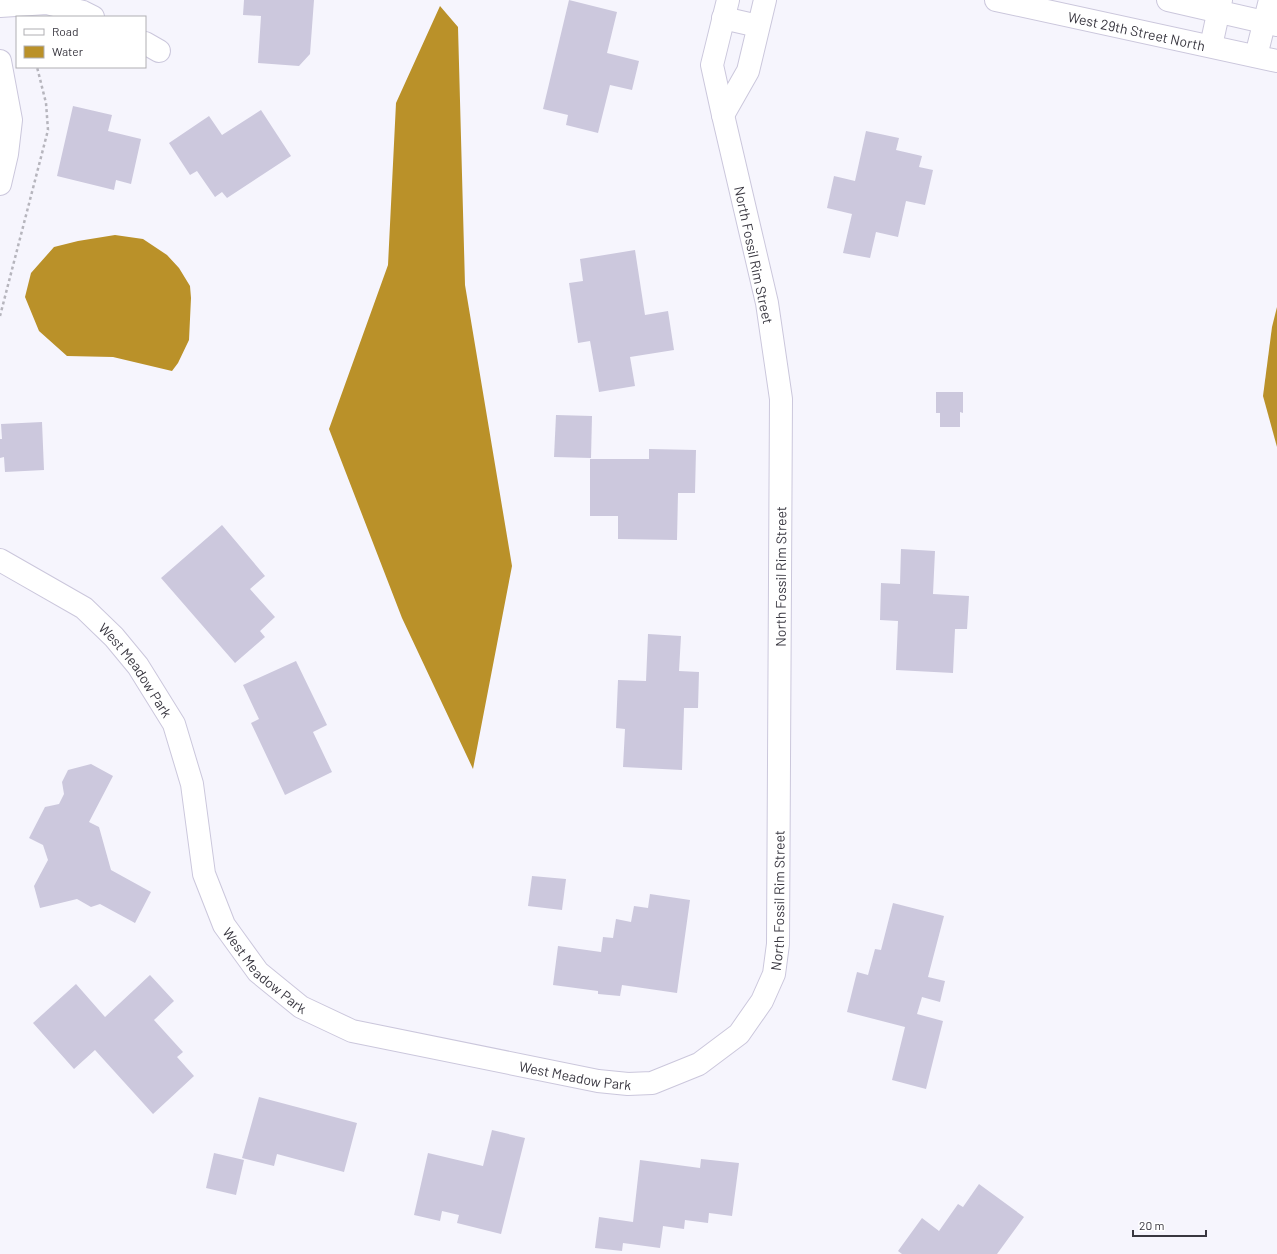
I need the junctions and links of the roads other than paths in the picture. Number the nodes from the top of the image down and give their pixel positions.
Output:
1 (765, 0) edge
2 (996, 0) edge
3 (1168, 0) edge
4 (1270, 0) edge
5 (0, 6) edge
6 (1220, 6) edge
7 (726, 9) edge
8 (91, 16) edge
9 (1271, 24) edge
10 (758, 26) junction
11 (1211, 46) junction
12 (1267, 58) edge
13 (0, 61) edge
14 (723, 115) junction
15 (0, 184) edge
16 (0, 560) edge
17 (739, 1034) joint

1 - 10 street
2 - 11 street, West 29th Street North
3 - 6 street
4 - 9 street
5 - 8 street
6 - 9 street
6 - 11 street
7 - 10 street
7 - 14 street, North Fossil Rim Street
9 - 12 street
10 - 14 street
11 - 12 street, West 29th Street North
13 - 15 street
14 - 17 street, North Fossil Rim Street
16 - 17 street, West Meadow Park

